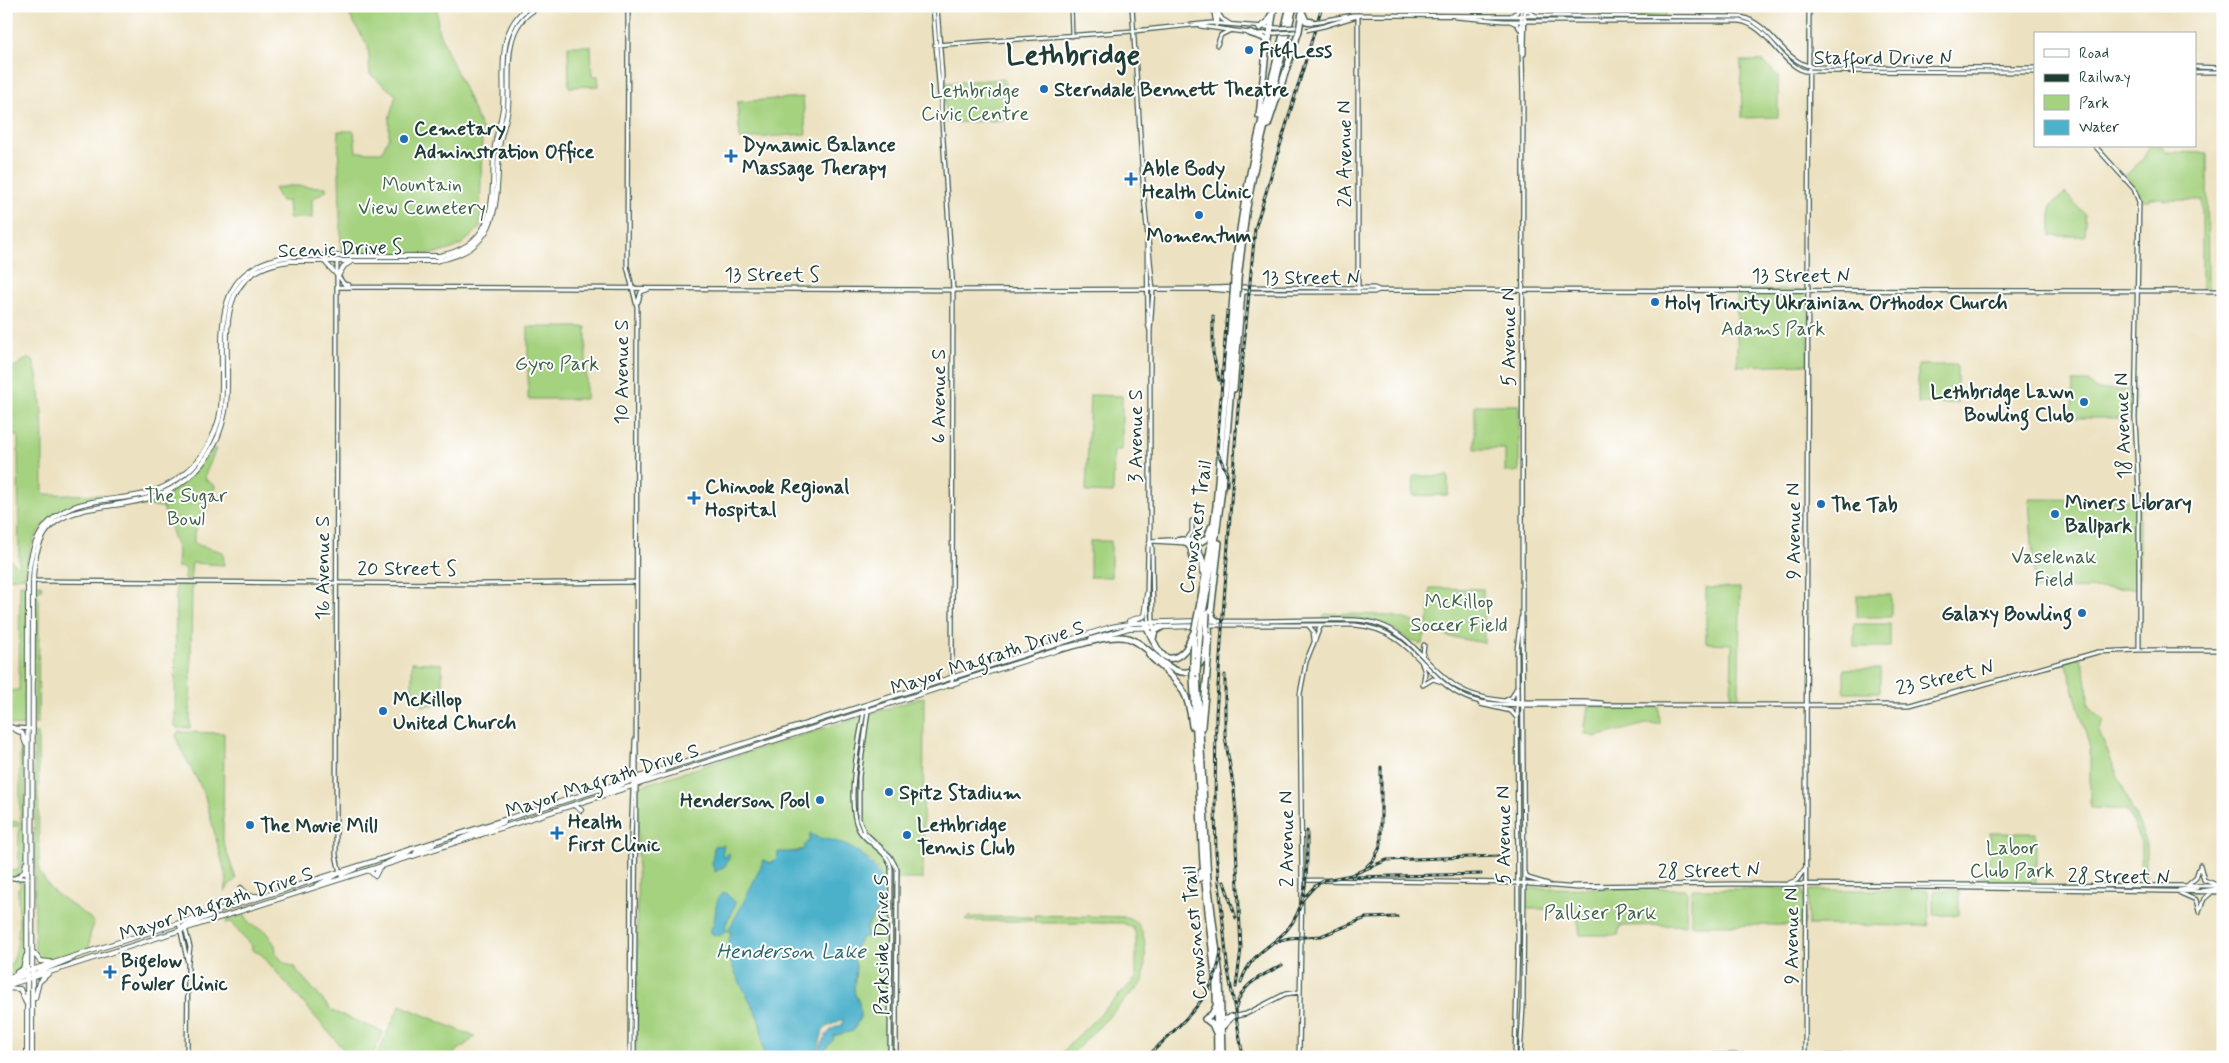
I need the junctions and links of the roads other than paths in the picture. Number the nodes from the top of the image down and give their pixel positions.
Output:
1 (530, 6) edge
2 (542, 6) edge
3 (628, 6) edge
4 (933, 6) edge
5 (937, 6) edge
6 (1071, 6) edge
7 (1132, 6) edge
8 (1290, 6) edge
9 (1294, 6) edge
10 (1520, 6) edge
11 (1526, 6) edge
12 (1809, 6) edge
13 (1274, 7) edge
14 (1216, 8) edge
15 (1303, 9) edge
16 (1358, 16) junction
17 (1449, 16) junction
18 (1507, 16) junction
19 (1536, 16) junction
20 (1523, 18) junction
21 (1346, 20) junction
22 (1510, 20) junction
23 (1310, 23) junction
24 (1216, 26) junction
25 (1233, 26) junction
26 (1260, 28) junction
27 (1359, 28) junction
28 (1297, 29) junction
29 (1233, 31) junction
30 (1521, 31) junction
31 (1134, 32) junction
32 (1273, 32) junction
33 (1249, 33) junction
34 (1072, 36) junction
35 (938, 44) junction
36 (1217, 44) dead end
37 (1266, 56) junction
38 (1523, 59) junction
39 (1809, 67) junction
40 (2196, 67) edge
41 (2034, 68) edge
42 (2223, 68) edge
43 (1809, 72) junction
44 (2034, 72) edge
45 (2196, 72) edge
46 (2223, 72) edge
47 (2097, 148) edge
48 (1258, 153) junction
49 (1251, 162) junction
50 (337, 258) junction
51 (322, 260) junction
52 (353, 261) junction
53 (338, 276) junction
54 (1236, 280) junction
55 (352, 286) junction
56 (337, 287) junction
57 (633, 288) junction
58 (654, 289) junction
59 (1242, 289) junction
60 (953, 290) junction
61 (1151, 290) junction
62 (1358, 290) junction
63 (1523, 290) junction
64 (1809, 290) junction
65 (2223, 291) edge
66 (2138, 292) junction
67 (1235, 296) junction
68 (637, 307) junction
69 (1228, 426) junction
70 (1221, 483) junction
71 (1192, 520) dead end
72 (1150, 541) junction
73 (1184, 542) junction
74 (1192, 559) dead end
75 (30, 581) junction
76 (636, 582) junction
77 (336, 583) junction
78 (1147, 594) junction
79 (1202, 612) junction
80 (1522, 615) junction
81 (1217, 621) junction
82 (1209, 623) junction
83 (1149, 624) junction
84 (1305, 625) junction
85 (1321, 625) junction
86 (1116, 626) junction
87 (1162, 627) junction
88 (1197, 632) junction
89 (1132, 639) junction
90 (1314, 643) junction
91 (1154, 645) junction
92 (1415, 648) junction
93 (1060, 649) junction
94 (2139, 650) junction
95 (2223, 650) edge
96 (1423, 655) junction
97 (1421, 660) junction
98 (952, 678) junction
99 (1444, 683) junction
100 (1517, 683) junction
101 (952, 685) junction
102 (1473, 700) junction
103 (1505, 701) junction
104 (1520, 703) junction
105 (1807, 704) junction
106 (866, 705) junction
107 (866, 711) junction
108 (1518, 719) junction
109 (8, 726) edge
110 (31, 729) junction
111 (28, 778) junction
112 (634, 781) junction
113 (1200, 781) junction
114 (583, 802) junction
115 (574, 805) junction
116 (527, 812) junction
117 (483, 826) junction
118 (480, 835) junction
119 (445, 838) junction
120 (448, 845) junction
121 (411, 849) junction
122 (28, 856) junction
123 (412, 857) junction
124 (364, 864) junction
125 (1202, 864) junction
126 (380, 867) junction
127 (1806, 867) junction
128 (1524, 869) junction
129 (369, 870) junction
130 (339, 872) junction
131 (6, 878) edge
132 (16, 878) junction
133 (31, 878) junction
134 (341, 879) junction
135 (1302, 880) junction
136 (1193, 881) dead end
137 (1206, 881) junction
138 (1518, 883) junction
139 (1524, 884) junction
140 (1785, 885) junction
141 (1806, 885) junction
142 (1555, 886) junction
143 (1894, 886) junction
144 (2179, 886) junction
145 (2200, 886) junction
146 (316, 887) junction
147 (241, 888) dead end
148 (2222, 888) edge
149 (2152, 892) junction
150 (2174, 892) junction
151 (2199, 892) junction
152 (2212, 892) junction
153 (264, 896) junction
154 (183, 926) junction
155 (28, 929) junction
156 (33, 941) junction
157 (78, 955) junction
158 (73, 957) junction
159 (73, 964) junction
160 (30, 974) junction
161 (6, 977) edge
162 (6, 982) edge
163 (6, 987) edge
164 (1300, 992) junction
165 (1216, 1001) junction
166 (28, 1007) junction
167 (1231, 1017) junction
168 (1220, 1019) junction
169 (1222, 1029) junction
170 (32, 1038) junction
171 (1217, 1041) junction
172 (27, 1057) edge
173 (32, 1057) edge
174 (188, 1057) edge
175 (632, 1057) edge
176 (890, 1057) edge
177 (896, 1057) edge
178 (1217, 1057) edge
179 (1222, 1057) edge
180 (1299, 1057) edge
181 (1515, 1057) edge
182 (1520, 1057) edge
183 (1805, 1057) edge

1 - 50 main road, Scenic Drive S
2 - 52 main road, Scenic Drive S
3 - 57 street, 10 Avenue S
4 - 35 street, 6 Avenue S
5 - 35 street, 6 Avenue S
6 - 34 street
7 - 31 street, 3 Avenue S
8 - 49 highway, Crowsnest Trail
9 - 48 highway, Crowsnest Trail
10 - 18 street
10 - 20 street, 5 Avenue N
11 - 19 street
11 - 20 street, 5 Avenue N
12 - 39 street, 9 Avenue N
13 - 26 highway
13 - 32 highway
14 - 24 street
14 - 25 street
15 - 23 highway
15 - 28 highway
16 - 17 street, Stafford Drive N
16 - 21 street, Stafford Drive N
16 - 23 street, Stafford Drive N, bridge
16 - 27 street, 2A Avenue N
17 - 18 street, Stafford Drive N
17 - 22 street, Stafford Drive N
18 - 20 street, Stafford Drive N
19 - 20 street, Stafford Drive N
19 - 39 street, Stafford Drive N
20 - 22 street, Stafford Drive N
20 - 30 street, 5 Avenue N
20 - 38 street, 5 Avenue N
20 - 43 street, Stafford Drive N
21 - 27 street
21 - 28 street, Stafford Drive N, bridge
22 - 30 street
23 - 28 street, Stafford Drive N
24 - 25 street, Stafford Drive N
24 - 29 street, Stafford Drive N
24 - 31 street
25 - 26 street, Stafford Drive N
26 - 32 street, Stafford Drive N
27 - 62 street, 2A Avenue N
28 - 32 street, Stafford Drive N, bridge
28 - 32 street, Stafford Drive N, bridge
28 - 48 highway
29 - 33 street, Stafford Drive N
29 - 36 street
30 - 38 street, 5 Avenue N
31 - 34 street
31 - 61 street, 3 Avenue S
32 - 33 street, Stafford Drive N
32 - 37 highway
33 - 37 highway
34 - 35 street
35 - 60 street, 6 Avenue S
37 - 49 highway
38 - 63 street, 5 Avenue N
39 - 41 street, Stafford Drive N
39 - 43 street, 9 Avenue N
40 - 42 street
43 - 44 street, Stafford Drive N
43 - 64 street, 9 Avenue N
45 - 46 street
47 - 66 street, 18 Avenue N
48 - 54 highway, Crowsnest Trail
49 - 54 highway, Crowsnest Trail
50 - 51 main road, Scenic Drive S
50 - 52 main road, Scenic Drive S
50 - 53 street, 16 Avenue S
50 - 75 main road, Scenic Drive S
51 - 53 main road
51 - 75 main road, Scenic Drive S
52 - 53 main road
53 - 55 street
53 - 56 street, 16 Avenue S
54 - 67 highway, Crowsnest Trail, bridge
55 - 56 street, 13 Street S
55 - 57 street, 13 Street S
56 - 77 street, 16 Avenue S
57 - 58 street, 13 Street S
57 - 68 street, 10 Avenue S
58 - 60 street, 13 Street S
58 - 68 street
59 - 61 street, 13 Street S
59 - 62 street, 13 Street N
59 - 69 highway
60 - 61 street, 13 Street S
60 - 98 street, 6 Avenue S
61 - 72 street, 3 Avenue S
62 - 63 street, 13 Street N
63 - 64 street, 13 Street N
63 - 80 street, 5 Avenue N
64 - 66 street, 13 Street N
64 - 105 street, 9 Avenue N
65 - 66 street, 13 Street N
66 - 94 street, 18 Avenue N
67 - 69 highway, Crowsnest Trail
67 - 70 highway, Crowsnest Trail
68 - 76 street, 10 Avenue S
69 - 70 highway, Crowsnest Trail
70 - 73 highway
70 - 79 highway, Crowsnest Trail
70 - 79 highway, Crowsnest Trail
70 - 81 highway
71 - 73 street
72 - 73 street
72 - 78 street, 3 Avenue S
72 - 83 street, 3 Avenue S
73 - 74 street
73 - 79 highway
75 - 77 street, 20 Street S
75 - 110 main road, Scenic Drive S
76 - 77 street, 20 Street S
76 - 112 street, 10 Avenue S
77 - 130 street, 16 Avenue S
78 - 83 street, 3 Avenue S
78 - 86 main road
79 - 88 highway, Crowsnest Trail, bridge
79 - 89 highway, bridge
80 - 100 street, 5 Avenue N
80 - 104 street, 5 Avenue N
81 - 82 street
81 - 92 street
82 - 83 main road, Mayor Magrath Drive S
82 - 84 street
82 - 87 main road, Mayor Magrath Drive S
82 - 113 highway
83 - 86 main road, Mayor Magrath Drive S
83 - 87 main road, Mayor Magrath Drive S
83 - 91 highway
83 - 93 main road, Mayor Magrath Drive S
84 - 85 street
84 - 90 street
85 - 90 street, 2 Avenue N
85 - 97 street
86 - 98 main road, Mayor Magrath Drive S
87 - 91 highway
88 - 91 highway
88 - 113 highway, Crowsnest Trail, bridge
89 - 93 highway
89 - 113 highway
90 - 135 street, 2 Avenue N
92 - 96 street
92 - 96 street
93 - 101 main road, Mayor Magrath Drive S
94 - 95 street, 23 Street N
94 - 105 street, 23 Street N
96 - 103 street
97 - 99 street
97 - 99 street
98 - 101 street, 6 Avenue S
98 - 106 main road, Mayor Magrath Drive S
99 - 102 street
100 - 103 street
100 - 104 street, 5 Avenue N
101 - 107 main road, Mayor Magrath Drive S
102 - 104 street
102 - 108 street
103 - 104 street
104 - 105 street, 23 Street N
104 - 108 street, 5 Avenue N
104 - 128 street, 5 Avenue N
105 - 127 street, 9 Avenue N
106 - 107 street, Parkside Drive S
106 - 112 main road, Mayor Magrath Drive S
107 - 112 main road, Mayor Magrath Drive S
107 - 176 street, Parkside Drive S
107 - 177 street, Parkside Drive S
108 - 138 street, 5 Avenue N
109 - 110 street
109 - 111 main road
110 - 111 main road, Scenic Drive S
110 - 133 main road, Scenic Drive S
111 - 122 main road, Scenic Drive S
112 - 114 main road, Mayor Magrath Drive S
112 - 116 main road, Mayor Magrath Drive S
112 - 175 street, 10 Avenue S
113 - 125 highway, Crowsnest Trail
113 - 137 highway, Crowsnest Trail
114 - 115 main road, Mayor Magrath Drive S
114 - 115 main road
115 - 118 main road, Mayor Magrath Drive S
116 - 117 main road, Mayor Magrath Drive S
116 - 118 main road
117 - 119 main road, Mayor Magrath Drive S
117 - 120 main road
118 - 120 main road, Mayor Magrath Drive S
119 - 121 main road, Mayor Magrath Drive S
119 - 123 main road
120 - 123 main road, Mayor Magrath Drive S
121 - 124 main road, Mayor Magrath Drive S
121 - 126 main road
122 - 132 main road
122 - 133 main road, Scenic Drive S
123 - 126 main road, Mayor Magrath Drive S
124 - 130 main road, Mayor Magrath Drive S
124 - 134 main road
125 - 136 highway
125 - 137 highway, Crowsnest Trail
126 - 129 main road, Mayor Magrath Drive S
126 - 129 main road
127 - 140 street
127 - 141 street, 9 Avenue N
128 - 139 street, 5 Avenue N
128 - 142 street
129 - 134 main road, Mayor Magrath Drive S
130 - 134 street, 16 Avenue S
130 - 146 main road
130 - 153 main road, Mayor Magrath Drive S
131 - 132 street
132 - 133 street
133 - 155 main road, Scenic Drive S
133 - 156 main road, Scenic Drive S
134 - 146 main road, Mayor Magrath Drive S
135 - 138 street, 28 Street N
135 - 164 street, 2 Avenue N
137 - 165 highway, Crowsnest Trail
137 - 168 highway, Crowsnest Trail
138 - 139 street, 28 Street N
138 - 181 street, 5 Avenue N
139 - 142 street, 28 Street N
139 - 182 street, 5 Avenue N
140 - 141 street, 28 Street N
140 - 142 street, 28 Street N
141 - 143 street, 28 Street N
141 - 183 street, 9 Avenue N
143 - 144 street, 28 Street N
143 - 149 street, 28 Street N
144 - 145 street, 28 Street N
144 - 148 street
145 - 148 street, 28 Street N
145 - 149 street
146 - 154 main road, Mayor Magrath Drive S
147 - 153 main road
148 - 151 street
148 - 152 street, 28 Street N
149 - 150 street, 28 Street N
150 - 151 street, 28 Street N
150 - 152 street
151 - 152 street, 28 Street N
153 - 154 main road, Mayor Magrath Drive S
154 - 157 main road, Mayor Magrath Drive S
154 - 159 main road, Mayor Magrath Drive S
154 - 174 street
155 - 160 main road, Scenic Drive S
155 - 161 main road
156 - 158 main road
156 - 160 main road, Scenic Drive S
157 - 158 main road, Mayor Magrath Drive S
157 - 160 main road
158 - 160 main road, Mayor Magrath Drive S
159 - 160 main road, Mayor Magrath Drive S
159 - 170 main road
160 - 161 main road, Mayor Magrath Drive S
160 - 162 main road
160 - 163 main road, Mayor Magrath Drive S
160 - 166 main road
160 - 170 main road
163 - 166 main road
164 - 167 street
164 - 180 street, 2 Avenue N
165 - 168 highway, Crowsnest Trail
165 - 171 highway
166 - 172 main road
167 - 168 street
167 - 169 highway
168 - 169 highway, Crowsnest Trail
168 - 171 highway, Crowsnest Trail
169 - 179 highway, Crowsnest Trail
170 - 173 main road
171 - 178 highway, Crowsnest Trail

